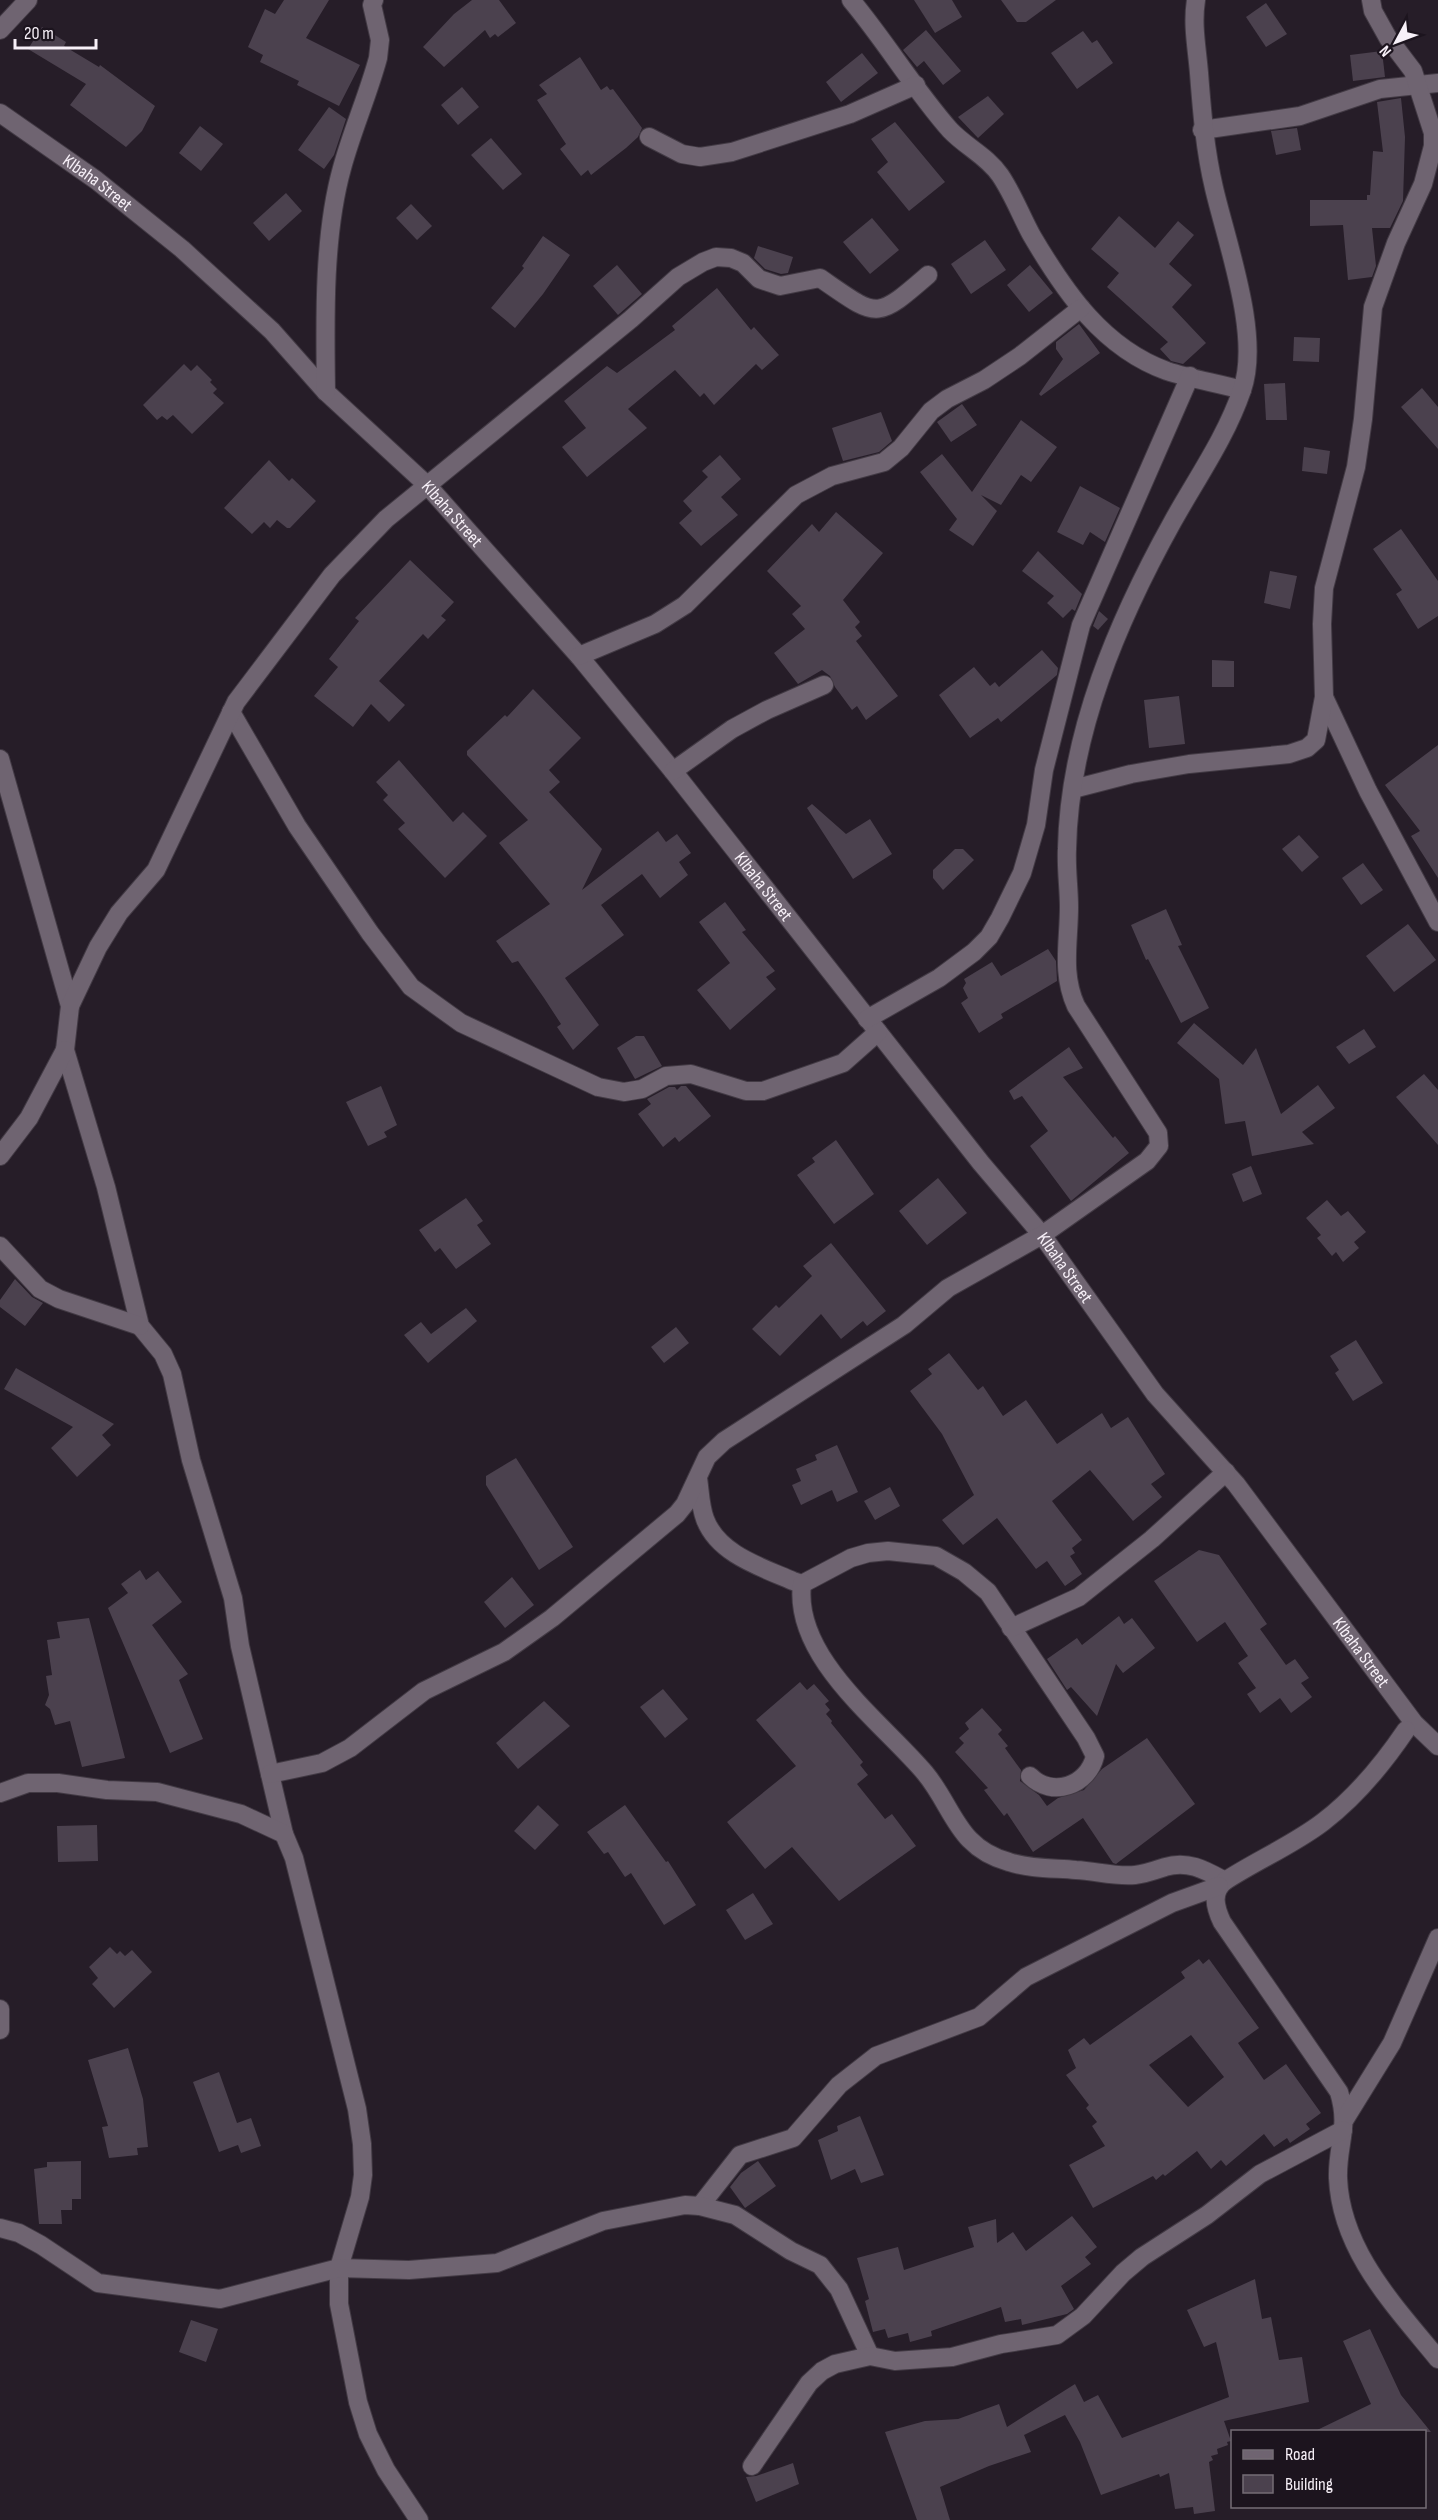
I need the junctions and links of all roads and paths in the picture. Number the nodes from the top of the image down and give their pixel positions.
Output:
1 (28, 0) edge
2 (374, 0) edge
3 (851, 0) edge
4 (1196, 0) edge
5 (1371, 0) edge
6 (0, 30) edge
7 (1438, 83) edge
8 (916, 85) junction
9 (1416, 85) junction
10 (0, 113) edge
11 (1202, 130) junction
12 (649, 137) dead end
13 (928, 274) dead end
14 (1081, 308) junction
15 (1190, 376) junction
16 (1242, 390) junction
17 (326, 392) junction
18 (427, 485) junction
19 (579, 656) junction
20 (824, 685) dead end
21 (1324, 697) junction
22 (231, 712) junction
23 (0, 759) edge
24 (673, 771) junction
25 (1073, 789) junction
26 (1438, 922) edge
27 (70, 1006) junction
28 (872, 1026) junction
29 (66, 1050) junction
30 (0, 1156) edge
31 (1042, 1235) junction
32 (0, 1246) edge
33 (140, 1326) junction
34 (1226, 1472) junction
35 (698, 1478) junction
36 (802, 1584) junction
37 (1011, 1628) junction
38 (1410, 1726) junction
39 (1438, 1727) edge
40 (1438, 1746) edge
41 (270, 1774) junction
42 (1030, 1776) dead end
43 (1, 1797) edge
44 (284, 1834) junction
45 (1222, 1883) junction
46 (1438, 1938) edge
47 (0, 2009) edge
48 (0, 2030) edge
49 (1344, 2125) junction
50 (700, 2206) junction
51 (0, 2228) edge
52 (339, 2268) junction
53 (870, 2356) junction
54 (1438, 2359) edge
55 (752, 2466) dead end
56 (418, 2520) edge

1 - 6 street
2 - 17 street
3 - 8 street
4 - 11 street
5 - 9 street
7 - 9 street
8 - 12 street
8 - 14 street
9 - 11 street
9 - 21 street
10 - 17 street, KIbaha Street
11 - 16 street
13 - 18 street
14 - 15 street
14 - 19 street
15 - 16 street
15 - 28 street
16 - 25 street
17 - 18 street, KIbaha Street
18 - 19 street, KIbaha Street
18 - 22 street
19 - 24 street, KIbaha Street
20 - 24 street
21 - 25 street
21 - 26 street
22 - 27 street
22 - 28 street
23 - 27 street
24 - 28 street, KIbaha Street
25 - 31 street
27 - 29 street
28 - 31 street, KIbaha Street
29 - 30 street
29 - 33 street
31 - 34 street, KIbaha Street
31 - 35 street
32 - 33 street
33 - 41 street
34 - 37 street
34 - 38 street, KIbaha Street
35 - 36 street
35 - 41 street
36 - 37 street
36 - 45 street
37 - 42 street
38 - 39 street
38 - 40 street, KIbaha Street
38 - 45 street
41 - 44 street
43 - 44 street
44 - 52 street
45 - 49 street
45 - 50 street
46 - 49 street
47 - 48 street
49 - 53 street
49 - 54 street
50 - 52 street
50 - 53 street
51 - 52 street
52 - 56 street
53 - 55 street

